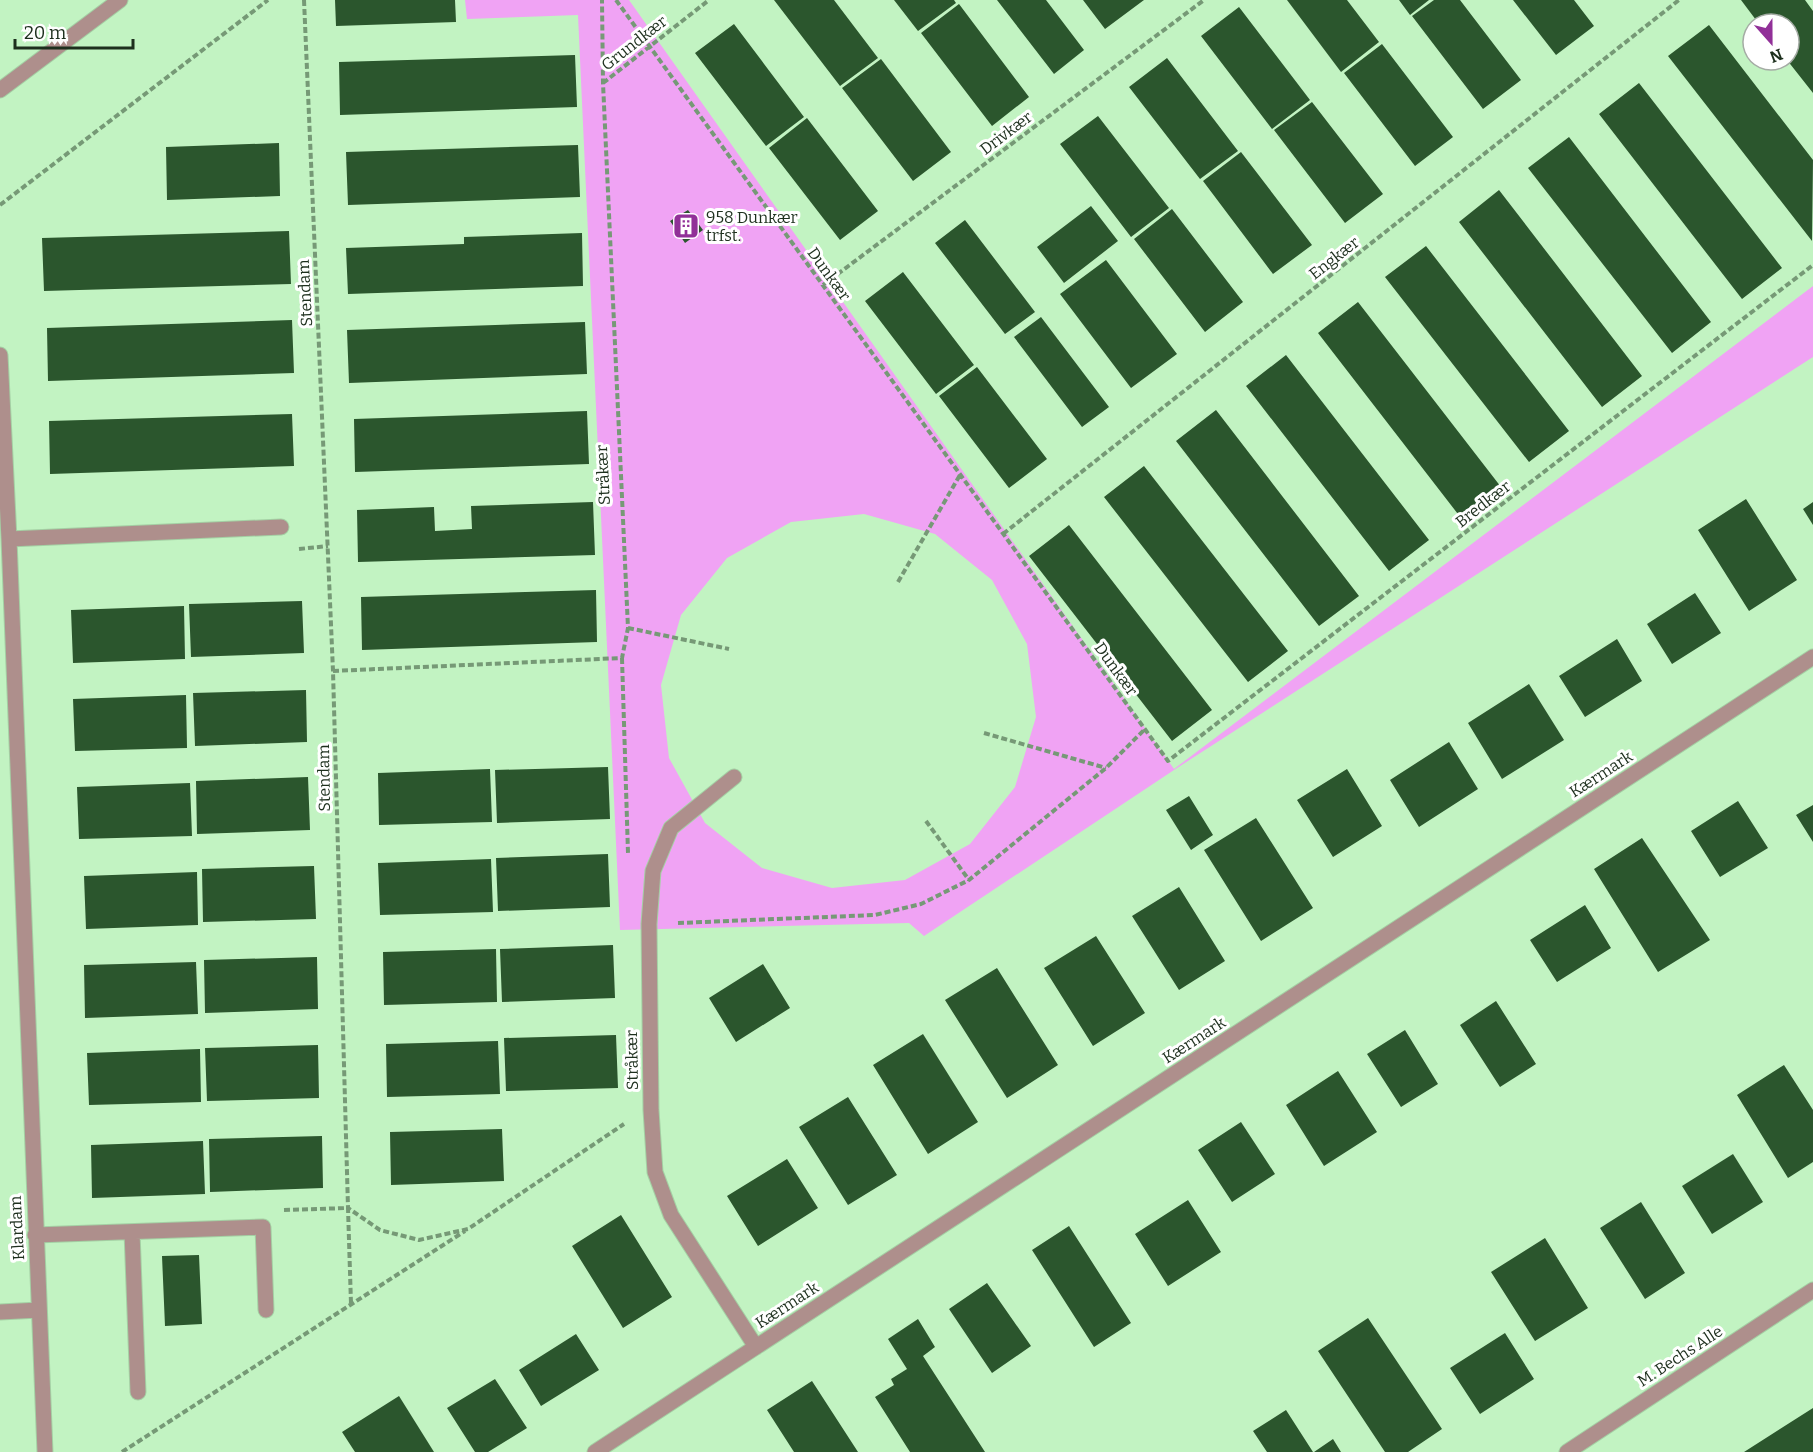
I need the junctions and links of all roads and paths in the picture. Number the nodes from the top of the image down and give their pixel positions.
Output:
1 (120, 0) edge
2 (267, 0) edge
3 (304, 0) edge
4 (602, 0) edge
5 (616, 0) edge
6 (709, 0) edge
7 (1204, 0) edge
8 (1679, 0) edge
9 (650, 46) junction
10 (603, 83) junction
11 (0, 90) edge
12 (0, 205) edge
13 (1813, 265) edge
14 (823, 285) junction
15 (0, 355) edge
16 (960, 475) junction
17 (281, 527) dead end
18 (1003, 534) junction
19 (9, 539) junction
20 (898, 582) dead end
21 (628, 628) junction
22 (729, 649) dead end
23 (1813, 657) edge
24 (622, 658) junction
25 (333, 671) junction
26 (1145, 729) junction
27 (984, 733) dead end
28 (1168, 761) joint
29 (1106, 768) junction
30 (734, 777) dead end
31 (926, 821) dead end
32 (653, 871) junction
33 (969, 880) junction
34 (649, 924) junction
35 (651, 1110) junction
36 (348, 1208) junction
37 (263, 1227) junction
38 (468, 1229) junction
39 (132, 1232) junction
40 (35, 1235) junction
41 (1813, 1290) edge
42 (351, 1305) junction
43 (39, 1310) junction
44 (266, 1310) dead end
45 (0, 1312) edge
46 (756, 1347) junction
47 (138, 1392) dead end
48 (1577, 1449) edge
49 (45, 1452) edge
50 (122, 1452) edge
51 (595, 1452) edge

1 - 11 street
2 - 12 path
3 - 25 path, Stendam
4 - 10 path, Stråkær
5 - 9 path, Dunkær
6 - 9 path, Grundkær
7 - 14 path, Drivkær
8 - 18 path, Engkær
9 - 10 path, Grundkær
9 - 14 path, Dunkær
10 - 21 path, Stråkær
13 - 28 path, Bredkær
14 - 16 path, Dunkær
15 - 19 street, Klardam
16 - 18 path, Dunkær
16 - 20 path
17 - 19 street
18 - 26 path, Dunkær
19 - 40 street, Klardam
21 - 22 path
21 - 24 path, Stråkær
23 - 46 street, Kærmark
24 - 25 path
24 - 32 path, Stråkær
25 - 36 path, Stendam
26 - 28 path, Dunkær
26 - 29 path
27 - 29 path
29 - 33 path
30 - 32 street, Stråkær
31 - 33 path
32 - 34 street, Stråkær
33 - 34 path
34 - 35 street, Stråkær
35 - 38 path
35 - 46 street, Stråkær
36 - 37 path
36 - 38 path
36 - 42 path, Stendam
37 - 39 street
37 - 44 street
38 - 42 path
39 - 40 street
39 - 47 street
40 - 43 street, Klardam
41 - 48 street, M. Bechs Alle
42 - 50 path
43 - 45 street
43 - 49 street, Klardam
46 - 51 street, Kærmark

